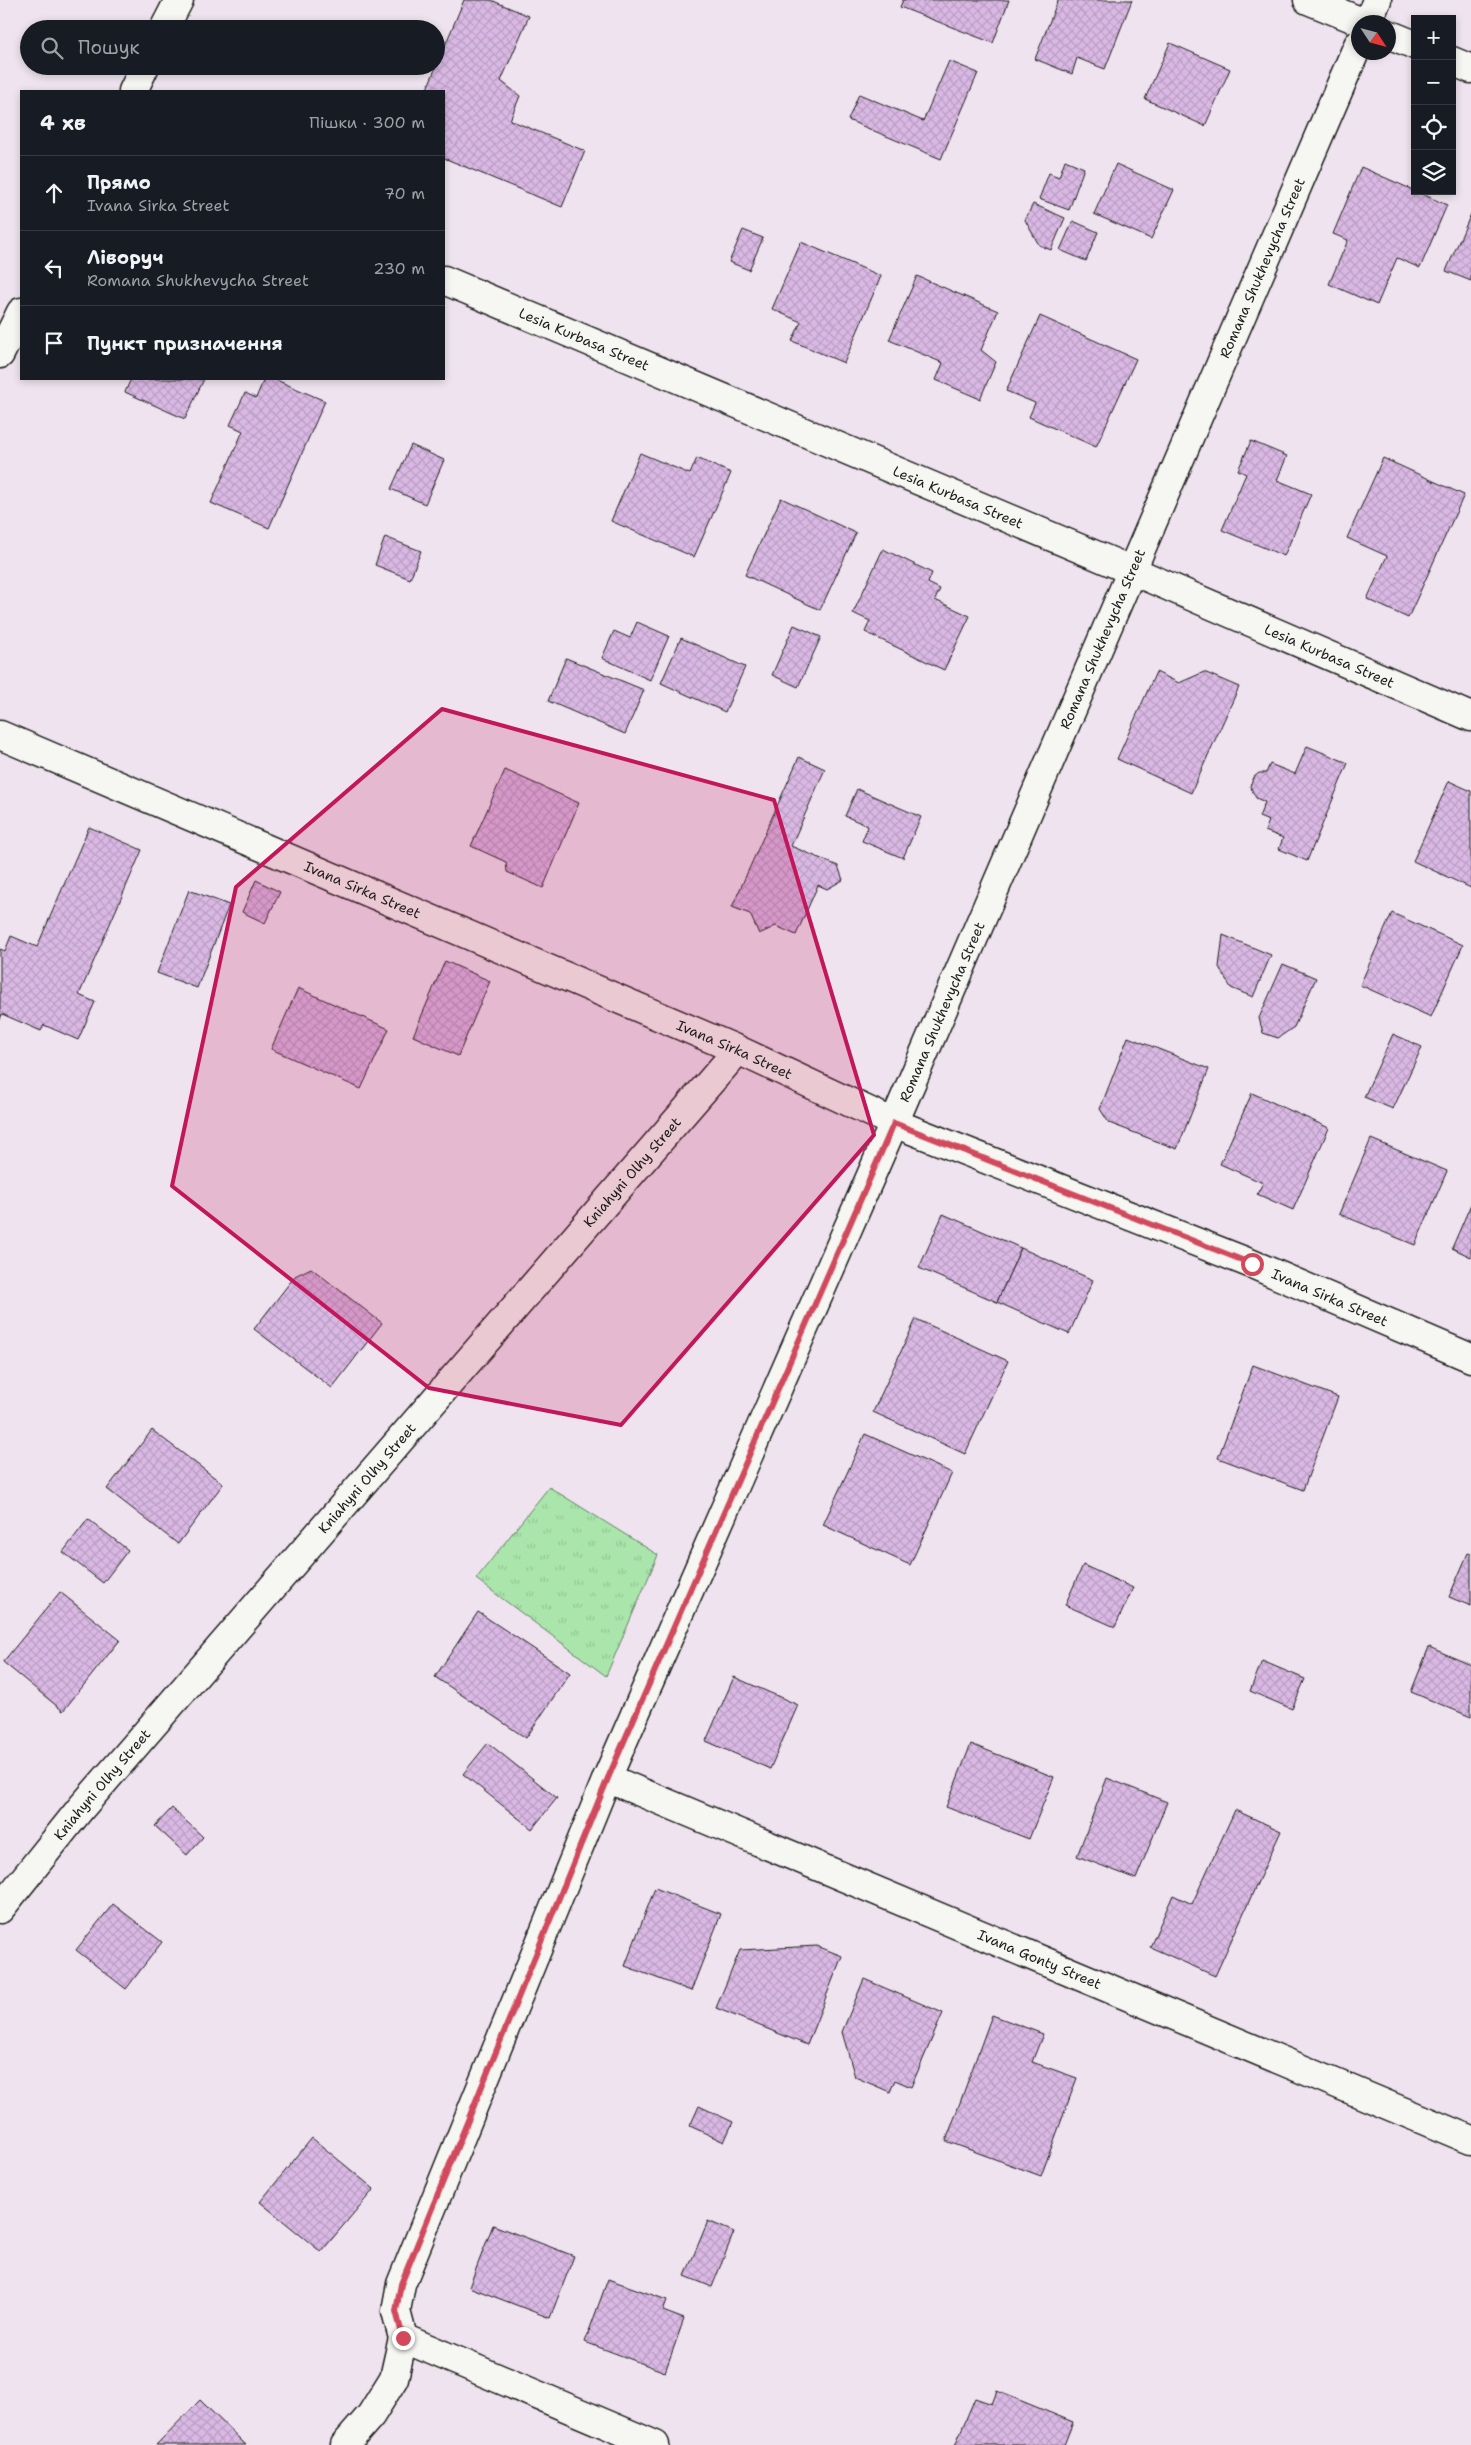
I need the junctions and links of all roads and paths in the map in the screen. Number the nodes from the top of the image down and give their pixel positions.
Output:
1 (179, 0) edge
2 (1308, 0) edge
3 (1377, 0) edge
4 (1371, 15) edge
5 (1351, 18) edge
6 (169, 20) edge
7 (1396, 37) edge
8 (1411, 43) edge
9 (1352, 60) edge
10 (1456, 63) edge
11 (1471, 69) edge
12 (141, 75) edge
13 (133, 90) edge
14 (445, 280) edge
15 (13, 314) edge
16 (0, 354) edge
17 (1133, 571) junction
18 (1471, 717) edge
19 (0, 735) edge
20 (738, 1050) junction
21 (894, 1123) junction
22 (1471, 1358) edge
23 (608, 1778) junction
24 (0, 1909) edge
25 (1471, 2140) edge
26 (403, 2338) junction
27 (346, 2445) edge
28 (655, 2445) edge

1 - 6 street
2 - 5 street
3 - 4 street
7 - 8 street
9 - 17 street, Romana Shukhevycha Street
10 - 11 street
12 - 13 street
14 - 17 street, Lesia Kurbasa Street
15 - 16 street
17 - 18 street, Lesia Kurbasa Street
17 - 21 street, Romana Shukhevycha Street
19 - 20 street, Ivana Sirka Street
20 - 21 street, Ivana Sirka Street
20 - 24 street, Kniahyni Olhy Street
21 - 22 street, Ivana Sirka Street
21 - 23 street, Romana Shukhevycha Street
23 - 25 street, Ivana Gonty Street
23 - 26 street, Romana Shukhevycha Street
26 - 27 street, Romana Shukhevycha Street
26 - 28 street

